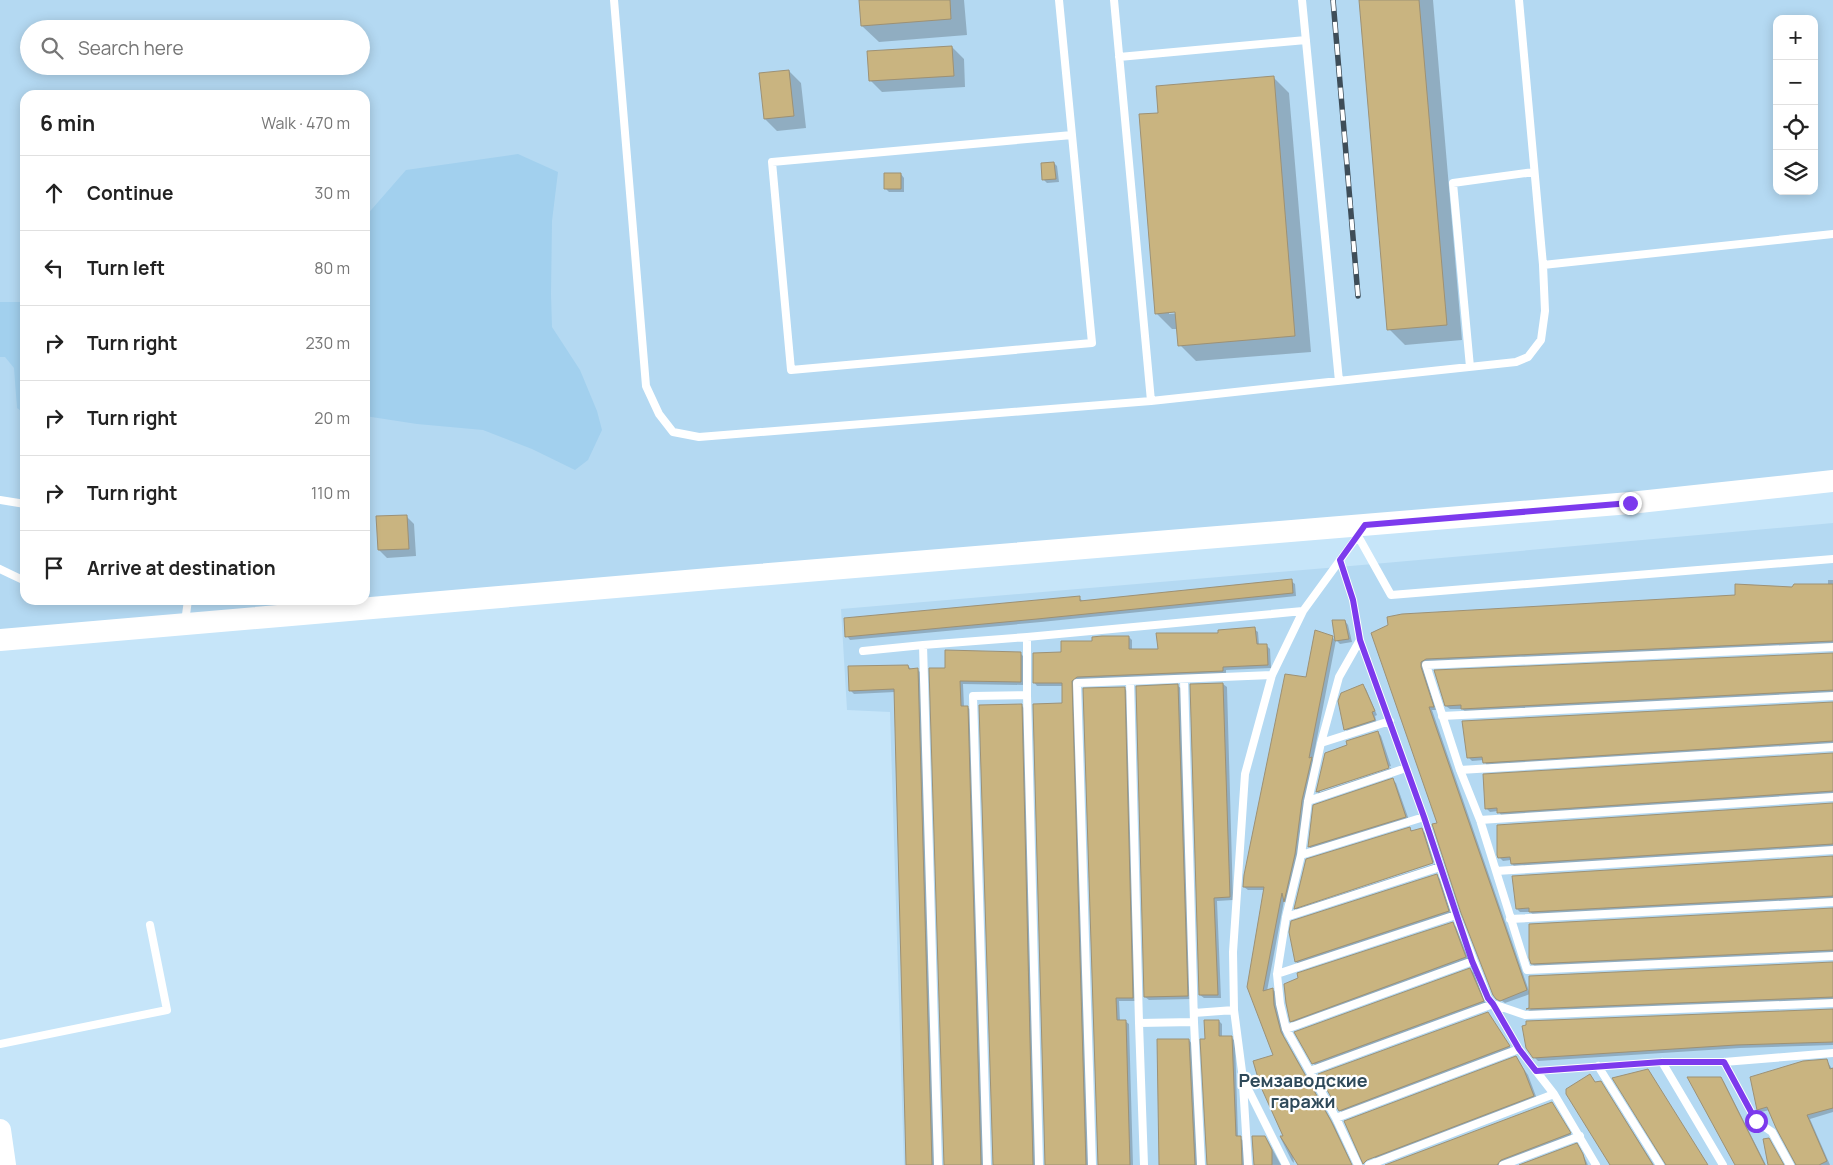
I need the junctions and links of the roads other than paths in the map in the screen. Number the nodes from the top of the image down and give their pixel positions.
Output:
1 (614, 0) edge
2 (1059, 0) edge
3 (1114, 0) edge
4 (1302, 0) edge
5 (1519, 0) edge
6 (1306, 40) junction
7 (1119, 57) junction
8 (1072, 135) junction
9 (1534, 172) junction
10 (1833, 234) edge
11 (1543, 264) junction
12 (1470, 367) junction
13 (1339, 381) junction
14 (1152, 400) junction
15 (1833, 481) edge
16 (0, 500) edge
17 (20, 503) edge
18 (1362, 530) junction
19 (1833, 559) edge
20 (1340, 560) junction
21 (0, 569) edge
22 (20, 579) edge
23 (187, 605) edge
24 (1303, 611) junction
25 (184, 624) junction
26 (1027, 637) junction
27 (0, 640) edge
28 (1360, 640) junction
29 (923, 645) junction
30 (1833, 647) edge
31 (863, 651) dead end
32 (1272, 675) junction
33 (1184, 680) junction
34 (1130, 681) junction
35 (1027, 695) junction
36 (1833, 696) edge
37 (1442, 716) junction
38 (1390, 721) junction
39 (1322, 743) junction
40 (1833, 746) edge
41 (1406, 768) junction
42 (1460, 770) junction
43 (1833, 797) edge
44 (1308, 801) junction
45 (1424, 817) junction
46 (1480, 820) junction
47 (1833, 850) edge
48 (1301, 855) junction
49 (1440, 867) junction
50 (1496, 871) junction
51 (1833, 902) edge
52 (1456, 914) junction
53 (1286, 917) junction
54 (1510, 919) junction
55 (150, 925) dead end
56 (1833, 956) edge
57 (1472, 961) junction
58 (1277, 974) junction
59 (1833, 1003) edge
60 (1493, 1004) junction
61 (1234, 1010) junction
62 (1194, 1018) junction
63 (1139, 1023) junction
64 (1286, 1029) junction
65 (0, 1044) edge
66 (1519, 1049) junction
67 (1833, 1053) edge
68 (1662, 1062) junction
69 (1724, 1062) junction
70 (1598, 1066) junction
71 (1310, 1071) junction
72 (1536, 1071) junction
73 (1243, 1080) junction
74 (1554, 1094) junction
75 (1336, 1118) junction
76 (0, 1130) edge
77 (1580, 1136) junction
78 (5, 1165) edge
79 (938, 1165) edge
80 (988, 1165) edge
81 (1039, 1165) edge
82 (1092, 1165) edge
83 (1144, 1165) edge
84 (1201, 1165) edge
85 (1248, 1165) edge
86 (1286, 1165) edge
87 (1358, 1165) edge
88 (1369, 1165) edge
89 (1503, 1165) edge
90 (1596, 1165) edge
91 (1660, 1165) edge
92 (1723, 1165) edge
93 (1790, 1165) edge

1 - 14 lane
2 - 8 lane
3 - 7 lane
4 - 6 lane
5 - 9 lane
6 - 7 lane
6 - 13 lane
7 - 14 lane
8 - 8 lane
9 - 11 lane
9 - 12 lane
10 - 11 lane
11 - 12 lane
12 - 13 lane
13 - 14 lane
15 - 18 street
16 - 17 lane
18 - 19 lane
18 - 20 lane
18 - 25 street
20 - 24 lane
20 - 28 lane
21 - 22 lane
23 - 25 lane
24 - 26 lane
24 - 32 lane
25 - 27 street
26 - 29 lane
26 - 35 lane
28 - 38 lane
28 - 39 lane
29 - 31 lane
29 - 79 lane
30 - 37 lane
32 - 33 lane
32 - 61 lane
33 - 34 lane
33 - 62 lane
34 - 63 lane
34 - 82 lane
35 - 80 lane
35 - 81 lane
36 - 37 lane
37 - 42 lane
38 - 39 lane
38 - 41 lane
39 - 44 lane
40 - 42 lane
41 - 44 lane
41 - 45 lane
42 - 46 lane
43 - 46 lane
44 - 48 lane
45 - 48 lane
45 - 49 lane
46 - 50 lane
47 - 50 lane
48 - 53 lane
49 - 52 lane
49 - 53 lane
50 - 54 lane
51 - 54 lane
52 - 57 lane
52 - 58 lane
53 - 58 lane
54 - 56 lane
55 - 65 lane
57 - 60 lane
57 - 64 lane
58 - 64 lane
59 - 60 lane
60 - 66 lane
60 - 71 lane
61 - 62 lane
61 - 73 lane
62 - 63 lane
62 - 84 lane
63 - 83 lane
64 - 71 lane
66 - 72 lane
66 - 75 lane
67 - 69 lane
68 - 69 lane
68 - 70 lane
68 - 92 lane
69 - 93 lane
70 - 72 lane
70 - 91 lane
71 - 75 lane
72 - 74 lane
73 - 85 lane
73 - 86 lane
74 - 77 lane
74 - 88 lane
75 - 87 lane
76 - 78 street
77 - 89 lane
77 - 90 lane

